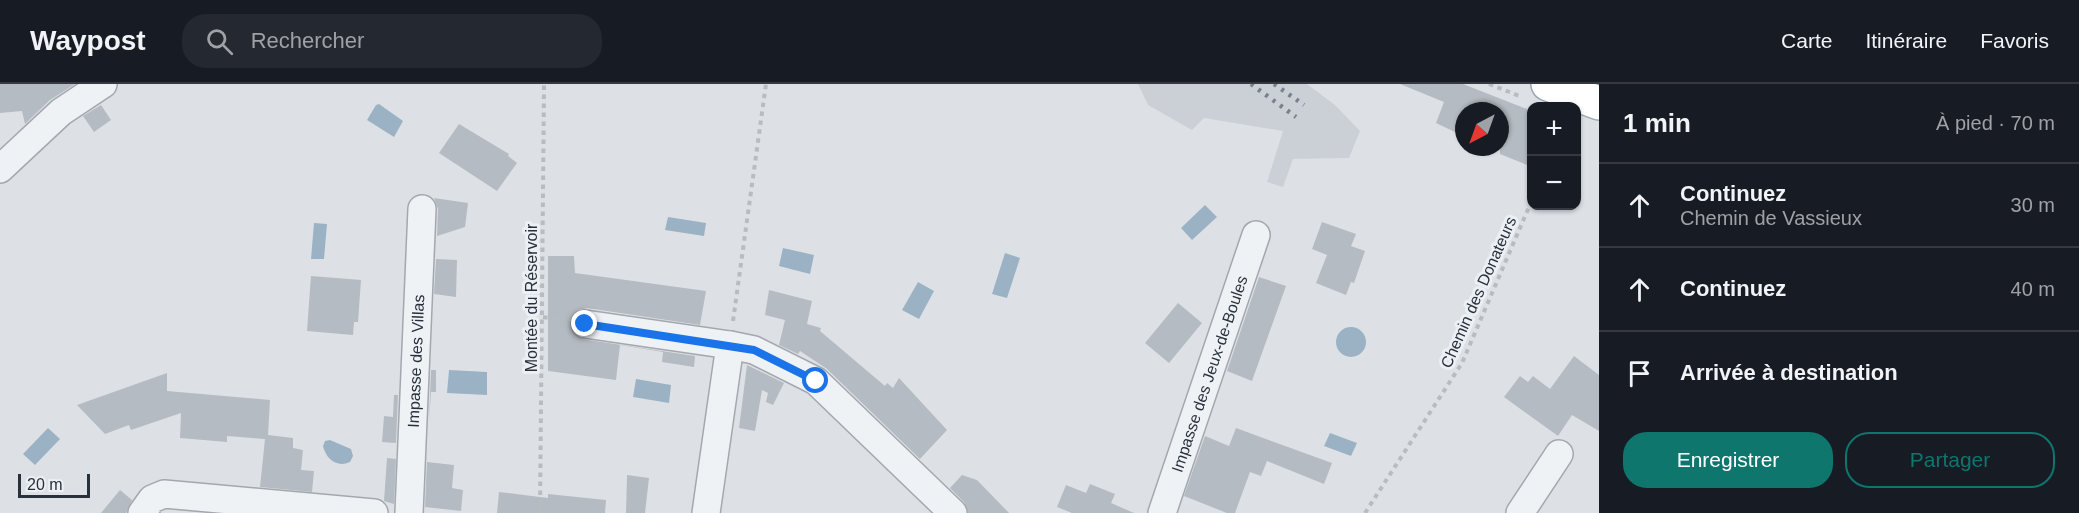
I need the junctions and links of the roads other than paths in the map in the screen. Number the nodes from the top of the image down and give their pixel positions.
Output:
1 (103, 84) edge
2 (1538, 92) edge
3 (1599, 103) edge
4 (0, 169) edge
5 (422, 209) dead end
6 (1256, 235) dead end
7 (585, 324) dead end
8 (730, 345) junction
9 (1559, 454) dead end
10 (142, 513) edge
11 (374, 513) edge
12 (409, 513) edge
13 (706, 513) edge
14 (953, 513) edge
15 (1162, 513) edge
16 (1520, 513) edge

1 - 4 street
2 - 3 main road
5 - 12 street, Impasse des Villas
6 - 15 street, Impasse des Jeux-de-Boules
7 - 8 street
8 - 13 street
8 - 14 street
9 - 16 street
10 - 11 street

